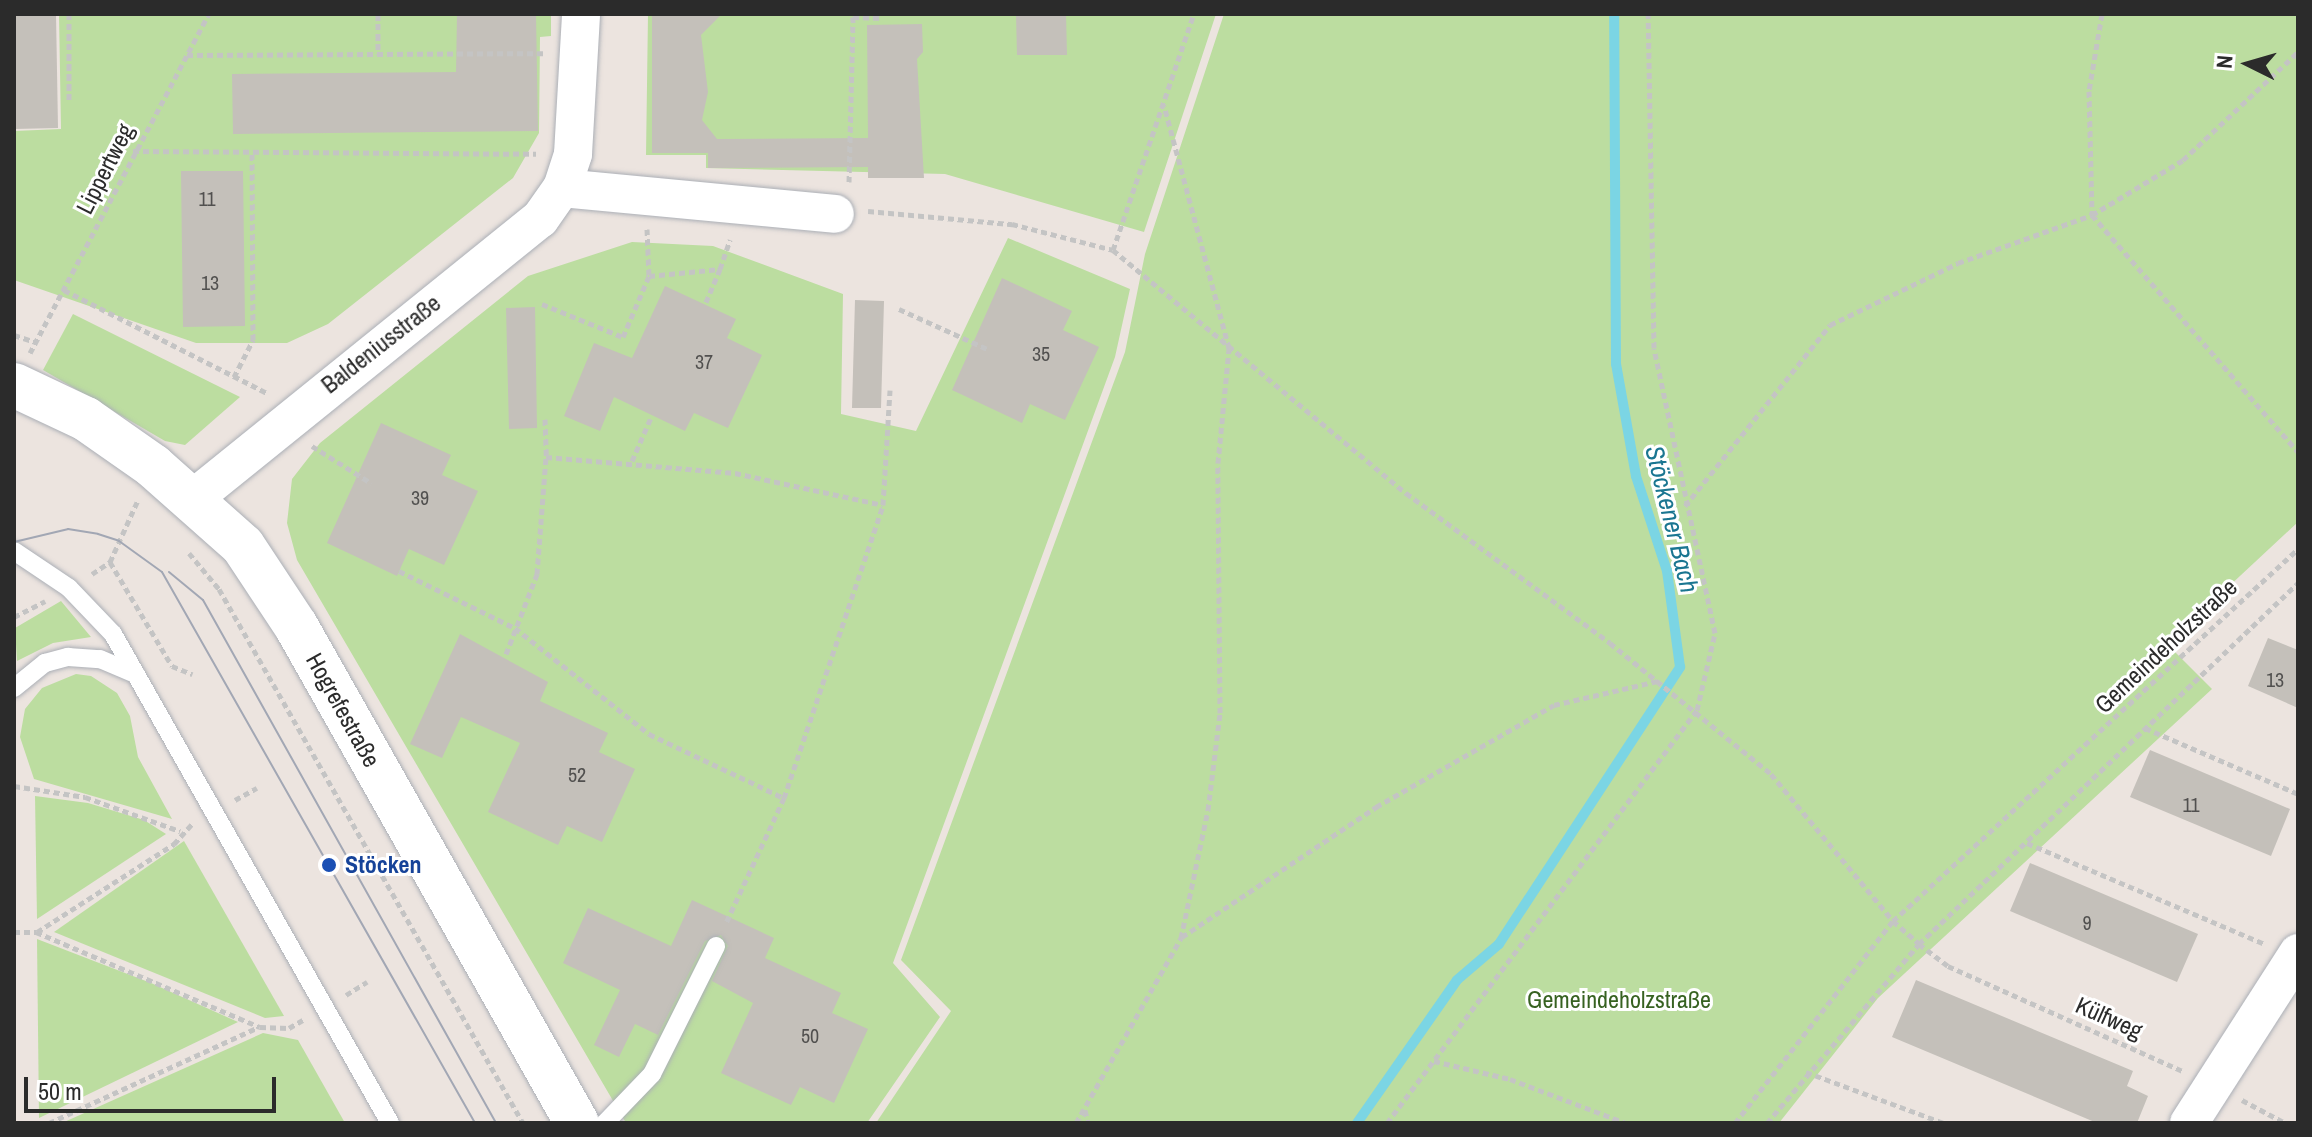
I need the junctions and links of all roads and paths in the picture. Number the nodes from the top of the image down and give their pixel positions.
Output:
1 (69, 14) edge
2 (209, 14) edge
3 (378, 14) edge
4 (581, 14) edge
5 (1194, 14) edge
6 (1648, 14) edge
7 (2102, 14) edge
8 (882, 18) dead end
9 (2298, 52) edge
10 (581, 53) junction
11 (378, 54) junction
12 (186, 55) junction
13 (69, 103) dead end
14 (1164, 106) junction
15 (133, 151) junction
16 (252, 152) junction
17 (568, 171) junction
18 (645, 196) junction
19 (842, 213) junction
20 (2092, 215) junction
21 (1113, 250) junction
22 (649, 276) junction
23 (64, 290) junction
24 (542, 304) dead end
25 (705, 305) dead end
26 (899, 309) dead end
27 (14, 335) edge
28 (1229, 348) junction
29 (987, 349) dead end
30 (234, 377) junction
31 (14, 385) edge
32 (890, 390) dead end
33 (652, 415) dead end
34 (288, 418) junction
35 (545, 419) dead end
36 (2298, 452) edge
37 (546, 457) junction
38 (632, 461) junction
39 (139, 481) junction
40 (371, 483) dead end
41 (195, 497) junction
42 (136, 504) junction
43 (883, 505) junction
44 (1684, 507) junction
45 (145, 513) dead end
46 (184, 548) dead end
47 (2298, 549) edge
48 (14, 551) edge
49 (399, 571) dead end
50 (2298, 583) edge
51 (515, 628) junction
52 (506, 654) dead end
53 (136, 674) junction
54 (192, 674) dead end
55 (1659, 681) junction
56 (14, 688) edge
57 (1697, 710) junction
58 (2145, 728) junction
59 (14, 786) edge
60 (2298, 794) edge
61 (784, 798) junction
62 (214, 811) junction
63 (180, 831) junction
64 (2027, 843) junction
65 (1893, 921) junction
66 (14, 932) edge
67 (36, 932) junction
68 (1181, 938) junction
69 (1919, 944) junction
70 (716, 946) joint
71 (2296, 956) edge
72 (325, 1007) junction
73 (260, 1027) junction
74 (1433, 1061) junction
75 (1806, 1072) junction
76 (2212, 1083) junction
77 (1085, 1110) junction
78 (49, 1123) edge
79 (390, 1123) edge
80 (523, 1123) edge
81 (577, 1123) edge
82 (605, 1123) edge
83 (1076, 1123) edge
84 (1088, 1123) edge
85 (1387, 1123) edge
86 (1626, 1123) edge
87 (1735, 1123) edge
88 (1767, 1123) edge
89 (1944, 1123) edge
90 (2189, 1123) edge
91 (2285, 1123) edge

1 - 13 path
2 - 12 path, Lippertweg
3 - 11 path
4 - 10 street
5 - 14 path
6 - 44 path
7 - 20 path
8 - 19 path
9 - 20 path
10 - 11 path
10 - 17 street
11 - 12 path
12 - 15 path, Lippertweg
14 - 21 path
14 - 28 path
15 - 16 path
15 - 23 path, Lippertweg
16 - 17 path
16 - 30 path
17 - 18 street
17 - 34 street, Baldeniusstraße
18 - 19 street
18 - 22 path
19 - 21 path
20 - 36 path
20 - 44 path
21 - 28 path, Külfweg
22 - 24 path
22 - 25 path
23 - 27 path, Lippertweg
23 - 30 path
26 - 29 path
28 - 55 path, Külfweg
28 - 68 path
30 - 34 path
31 - 39 street, Hogrefestraße
32 - 43 path
33 - 38 path
34 - 40 path
34 - 41 street, Baldeniusstraße
35 - 37 path
37 - 38 path
37 - 51 path
38 - 43 path
39 - 41 street, Hogrefestraße
39 - 42 path
39 - 42 path
41 - 81 street, Hogrefestraße
42 - 45 path
42 - 54 path
43 - 61 path
44 - 57 path
46 - 80 path
47 - 65 path, Gemeindeholzstraße
48 - 53 lane
49 - 51 path
50 - 58 path
51 - 52 path
51 - 61 path
53 - 56 lane
53 - 62 lane
55 - 57 path, Külfweg
55 - 68 path
57 - 65 path, Külfweg
57 - 74 path
58 - 60 path
58 - 64 path
59 - 63 path
61 - 70 path
62 - 63 path
62 - 72 lane
63 - 67 path
64 - 69 path
64 - 71 path
65 - 69 path, Külfweg
65 - 87 path, Gemeindeholzstraße
66 - 67 path
67 - 73 path
68 - 77 path
69 - 75 path
69 - 76 path, Külfweg
70 - 82 lane
71 - 76 street
72 - 73 path
72 - 79 lane
73 - 78 path
74 - 85 path
74 - 86 path
75 - 88 path
75 - 89 path
76 - 90 street
76 - 91 path, Külfweg
77 - 83 path
77 - 84 path

